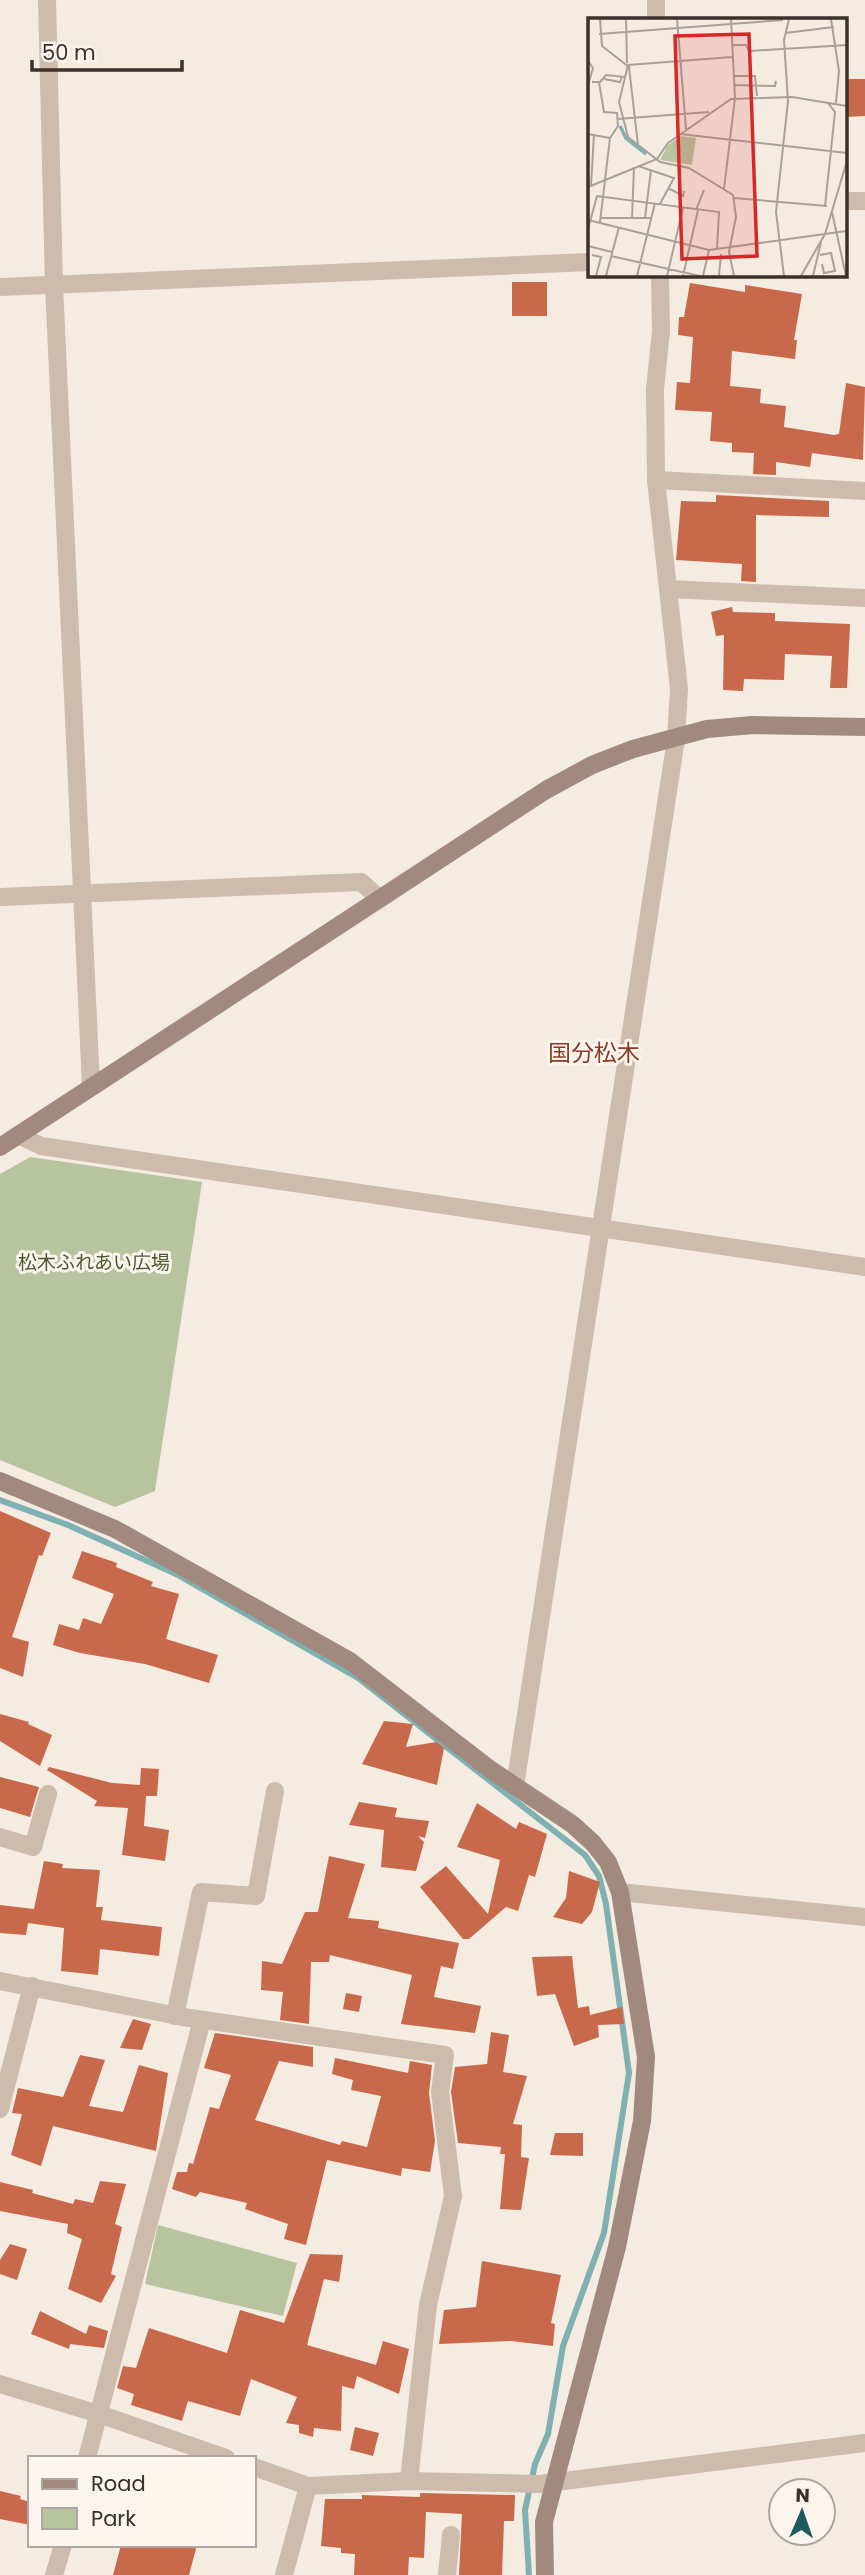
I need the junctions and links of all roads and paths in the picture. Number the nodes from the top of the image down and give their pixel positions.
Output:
1 (47, 0) edge
2 (656, 0) edge
3 (656, 18) edge
4 (588, 262) edge
5 (660, 276) edge
6 (54, 285) junction
7 (0, 287) edge
8 (656, 480) junction
9 (865, 491) edge
10 (668, 589) junction
11 (865, 598) edge
12 (865, 727) edge
13 (676, 739) junction
14 (81, 894) junction
15 (0, 897) edge
16 (380, 899) junction
17 (91, 1086) junction
18 (19, 1135) junction
19 (0, 1147) edge
20 (601, 1229) junction
21 (865, 1267) edge
22 (0, 1481) edge
23 (515, 1786) junction
24 (275, 1791) dead end
25 (48, 1794) dead end
26 (0, 1837) edge
27 (620, 1892) junction
28 (865, 1917) edge
29 (0, 1981) edge
30 (33, 1986) junction
31 (175, 2016) junction
32 (202, 2020) junction
33 (0, 2109) edge
34 (0, 2384) edge
35 (99, 2414) junction
36 (865, 2443) edge
37 (88, 2456) edge
38 (220, 2456) edge
39 (256, 2468) edge
40 (409, 2480) junction
41 (539, 2482) junction
42 (308, 2486) junction
43 (451, 2535) dead end
44 (61, 2547) edge
45 (54, 2575) edge
46 (284, 2575) edge
47 (447, 2575) edge
48 (545, 2575) edge

1 - 6 street
2 - 3 street
4 - 6 street
5 - 8 street
6 - 7 street
6 - 14 street
8 - 9 street
8 - 10 street
10 - 11 street
10 - 13 street
12 - 13 street
13 - 16 street
13 - 20 street
14 - 15 street
14 - 16 street
14 - 17 street
16 - 17 street
17 - 18 street
18 - 19 street
18 - 20 street
20 - 21 street
20 - 23 street
22 - 23 street
23 - 27 street
24 - 31 street
25 - 26 street
27 - 28 street
27 - 41 street
29 - 30 street
30 - 31 street
30 - 33 street
31 - 32 street
32 - 35 street
32 - 40 street
34 - 35 street
35 - 37 street
35 - 38 street
36 - 41 street
39 - 42 street
40 - 41 street
40 - 42 street
41 - 48 street
42 - 46 street
43 - 47 street
44 - 45 street

